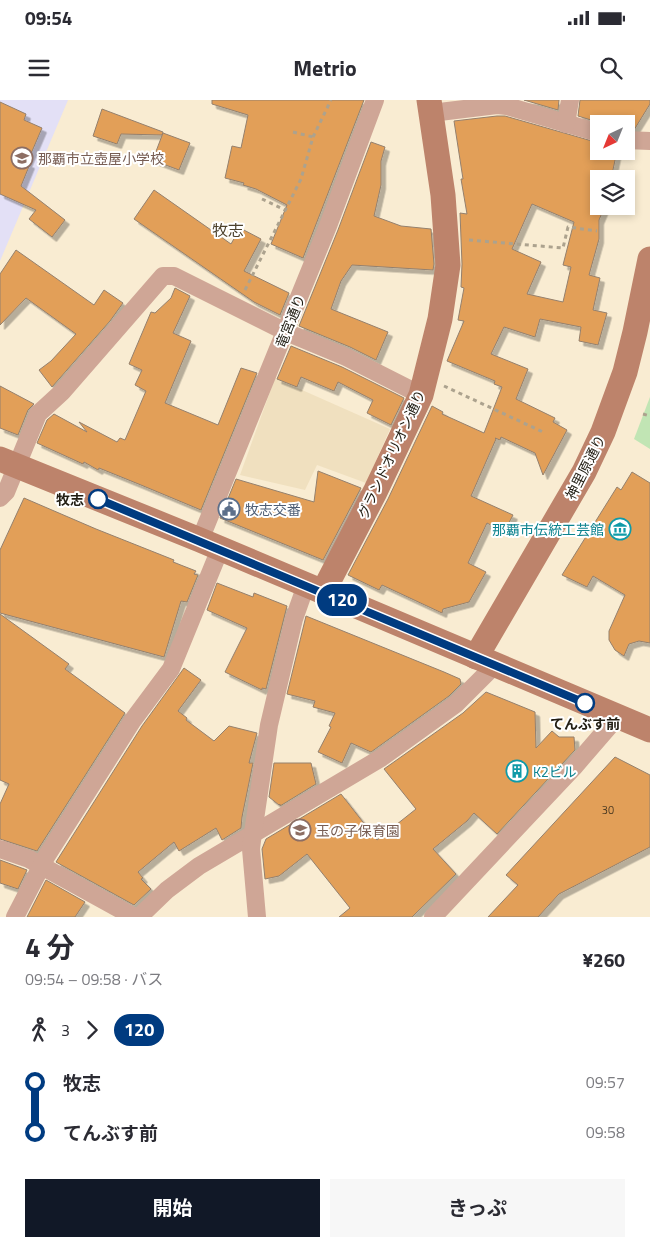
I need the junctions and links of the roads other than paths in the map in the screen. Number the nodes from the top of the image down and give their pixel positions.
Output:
1 (375, 100) edge
2 (570, 100) edge
3 (430, 107) edge
4 (566, 124) junction
5 (590, 131) edge
6 (635, 140) edge
7 (650, 141) edge
8 (650, 259) edge
9 (286, 332) junction
10 (423, 386) junction
11 (9, 462) edge
12 (0, 498) edge
13 (210, 545) junction
14 (314, 589) junction
15 (485, 661) junction
16 (618, 716) junction
17 (650, 730) edge
18 (253, 833) junction
19 (0, 849) edge
20 (41, 867) junction
21 (15, 917) edge
22 (134, 917) edge
23 (139, 917) edge
24 (257, 917) edge
25 (434, 917) edge

1 - 9 street, 竜宮通り
2 - 4 street
3 - 4 street
3 - 10 street, グランドオリオン通り
4 - 5 street
6 - 7 street
8 - 15 street, 神里原通り
9 - 10 street
9 - 11 street
9 - 13 street, 竜宮通り
10 - 14 street, グランドオリオン通り
11 - 12 street
11 - 13 street
13 - 14 street
13 - 20 street, 竜宮通り
14 - 15 street
14 - 18 street
15 - 16 street
15 - 18 street
16 - 17 street
16 - 25 street
18 - 23 street
18 - 24 street
19 - 20 street
20 - 21 street, 竜宮通り
20 - 22 street

